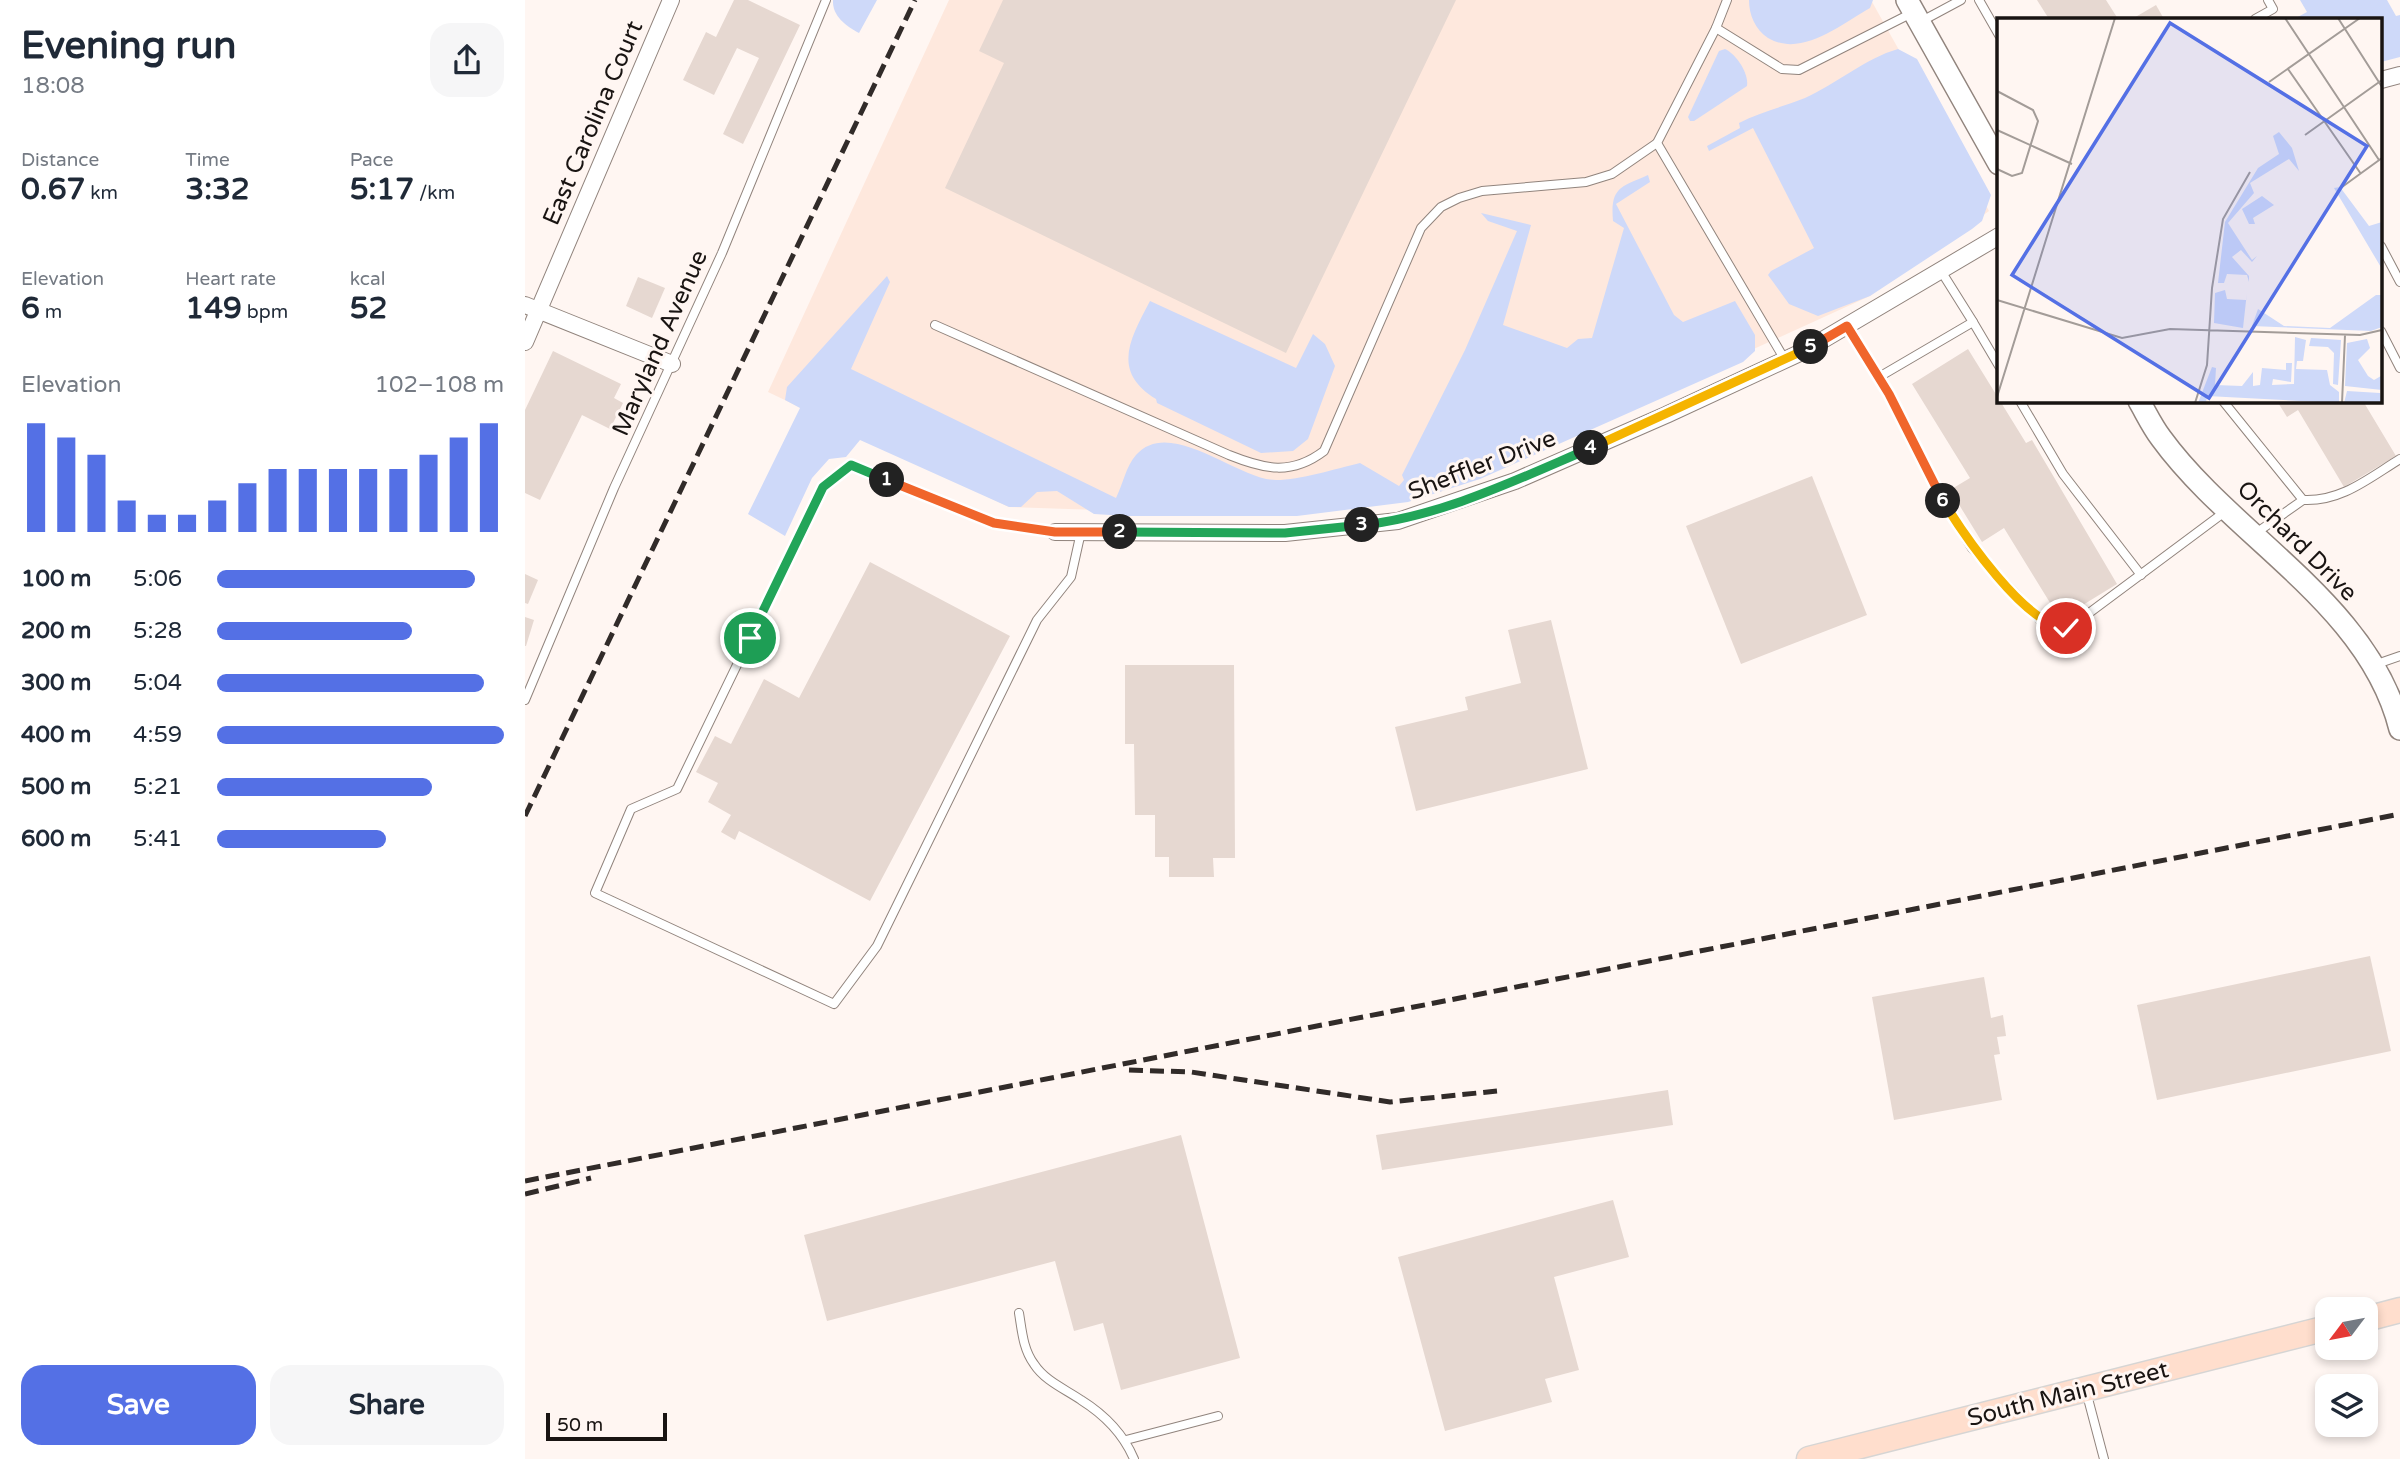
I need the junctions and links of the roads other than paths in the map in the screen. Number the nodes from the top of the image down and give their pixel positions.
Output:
1 (670, 0) edge
2 (826, 0) edge
3 (1727, 0) edge
4 (1961, 0) edge
5 (1979, 0) edge
6 (2268, 0) edge
7 (1914, 11) edge
8 (2257, 18) edge
9 (1716, 28) junction
10 (1997, 32) edge
11 (2400, 75) edge
12 (2382, 80) edge
13 (1657, 143) junction
14 (1997, 160) edge
15 (1997, 237) edge
16 (2382, 248) edge
17 (1941, 271) junction
18 (2400, 282) edge
19 (532, 308) edge
20 (1973, 323) junction
21 (935, 325) dead end
22 (1847, 326) junction
23 (2382, 333) edge
24 (525, 342) edge
25 (1785, 360) junction
26 (672, 363) junction
27 (1997, 363) edge
28 (2400, 368) edge
29 (1879, 377) junction
30 (2021, 402) edge
31 (2140, 402) edge
32 (2224, 402) edge
33 (2400, 459) edge
34 (2303, 500) junction
35 (2228, 510) junction
36 (1055, 532) joint
37 (1081, 532) junction
38 (2254, 535) junction
39 (2141, 575) junction
40 (2400, 656) edge
41 (2372, 666) junction
42 (525, 700) edge
43 (2400, 729) edge
44 (2400, 1310) edge
45 (1019, 1313) dead end
46 (2378, 1316) edge
47 (2315, 1331) edge
48 (2085, 1390) junction
49 (1219, 1416) dead end
50 (1126, 1440) junction
51 (1135, 1459) edge
52 (1809, 1459) edge
53 (2103, 1459) edge

1 - 19 street, East Carolina Court
2 - 26 lane, Maryland Avenue
3 - 9 lane
4 - 7 lane
5 - 10 lane
6 - 8 lane
7 - 9 lane
7 - 14 street
9 - 13 lane
11 - 12 street
13 - 21 lane
13 - 25 lane
15 - 17 street, Sheffler Drive
16 - 18 lane
17 - 20 lane
17 - 22 street, Sheffler Drive
19 - 24 street, East Carolina Court
19 - 26 street
20 - 27 lane
20 - 29 lane
22 - 25 street, Sheffler Drive
22 - 29 lane
23 - 28 lane
25 - 37 street, Sheffler Drive
26 - 42 lane, Maryland Avenue
29 - 39 lane
30 - 39 lane
31 - 35 street, Orchard Drive
32 - 34 lane
33 - 34 lane
34 - 38 lane
35 - 38 street, Orchard Drive
35 - 39 lane
36 - 37 street, Sheffler Drive
36 - 37 lane
38 - 41 street, Orchard Drive
40 - 41 lane
41 - 43 street, Orchard Drive
44 - 46 main road
45 - 50 lane
47 - 48 main road, South Main Street
48 - 52 main road, South Main Street
48 - 53 lane
49 - 50 lane
50 - 51 lane

